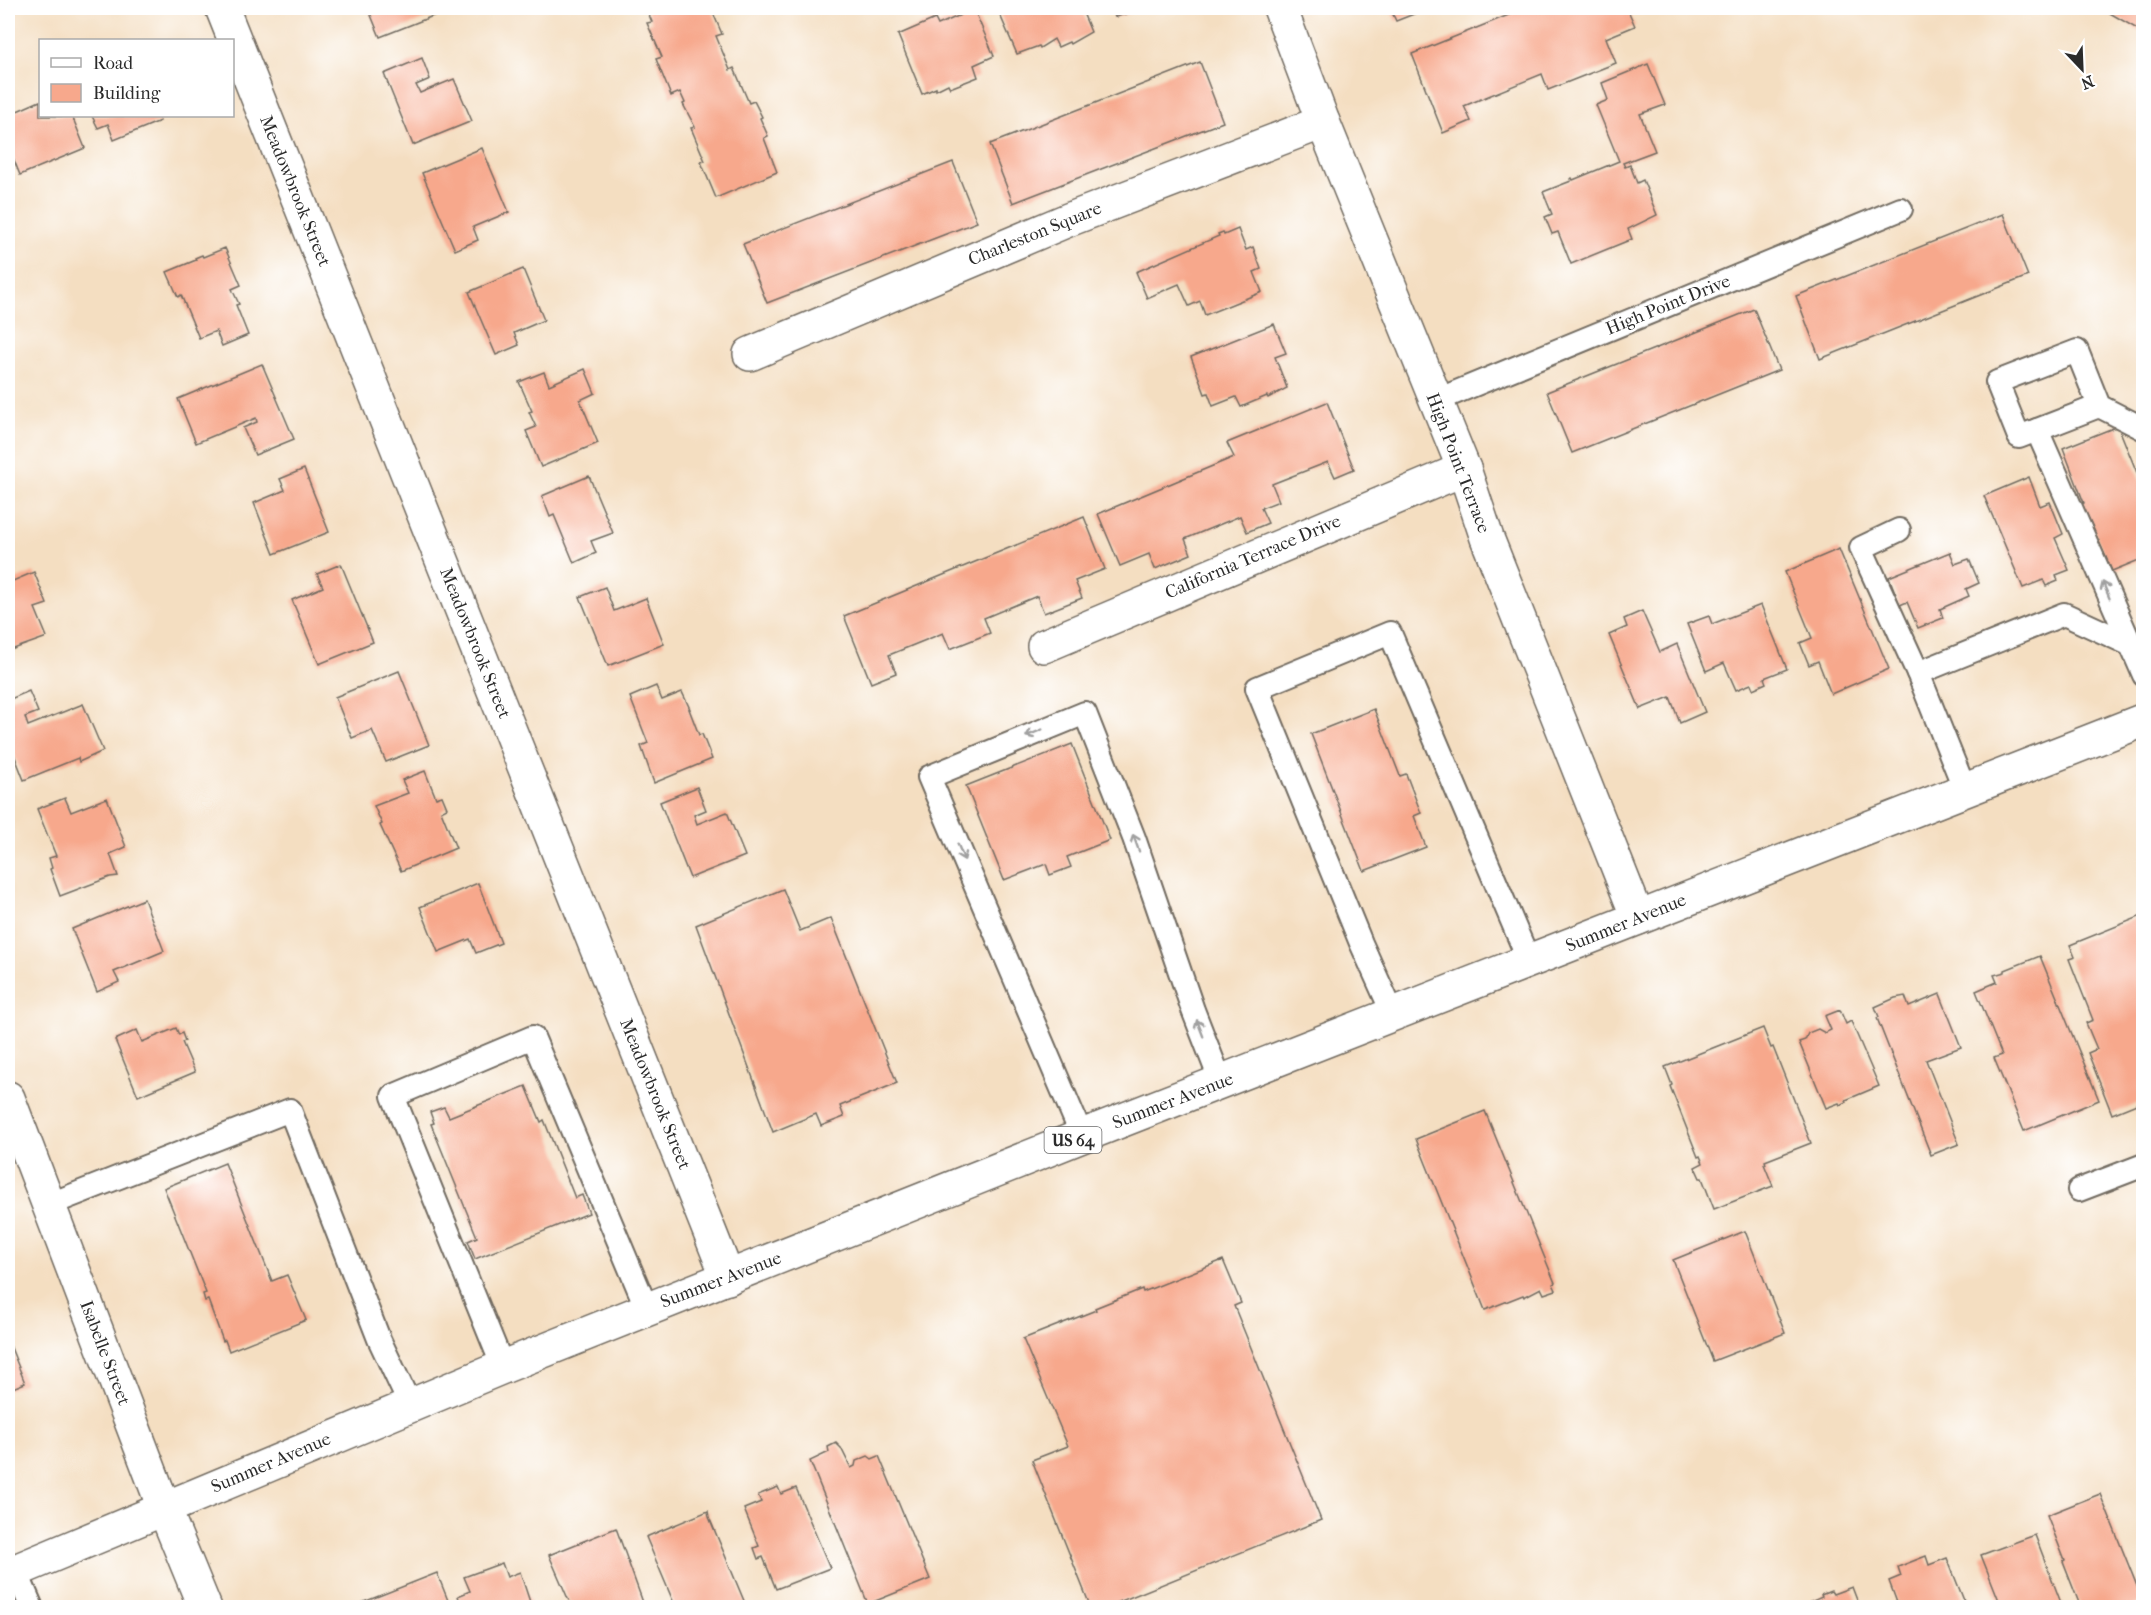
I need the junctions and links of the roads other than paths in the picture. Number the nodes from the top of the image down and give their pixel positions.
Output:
1 (222, 8) edge
2 (1280, 8) edge
3 (1323, 122) junction
4 (1902, 209) dead end
5 (750, 354) dead end
6 (1435, 401) junction
7 (2099, 406) junction
8 (2144, 429) edge
9 (2037, 430) junction
10 (1464, 469) junction
11 (1899, 530) dead end
12 (2129, 644) junction
13 (1044, 646) dead end
14 (1918, 673) junction
15 (2144, 675) edge
16 (2144, 720) edge
17 (1965, 790) junction
18 (1638, 918) junction
19 (1529, 961) junction
20 (1393, 1014) junction
21 (1221, 1082) junction
22 (8, 1098) edge
23 (1082, 1136) junction
24 (2144, 1165) edge
25 (2079, 1190) dead end
26 (48, 1205) junction
27 (728, 1278) junction
28 (647, 1309) junction
29 (502, 1367) junction
30 (410, 1405) junction
31 (164, 1508) junction
32 (12, 1573) edge
33 (32, 1608) edge
34 (205, 1608) edge

1 - 27 street, Meadowbrook Street
2 - 3 street, High Point Terrace
3 - 5 street, Charleston Square
3 - 6 street, High Point Terrace
4 - 6 lane, High Point Drive
6 - 10 street, High Point Terrace
7 - 8 lane
7 - 9 lane
7 - 9 lane
12 -> 9 lane
10 - 13 street, California Terrace Drive
10 - 18 street, High Point Terrace
11 - 14 lane
12 - 14 lane
12 - 15 lane
14 - 17 lane
16 - 17 street, Summer Avenue / US 64
17 - 18 street, Summer Avenue / US 64
18 - 19 street, Summer Avenue / US 64
19 - 20 street, Summer Avenue / US 64
19 - 20 lane
20 - 21 street, Summer Avenue / US 64
21 - 23 street, Summer Avenue / US 64
21 -> 23 lane
22 - 26 street, Isabelle Street
23 - 27 street, Summer Avenue / US 64
24 - 25 lane
26 - 30 lane
26 - 31 street, Isabelle Street
27 - 28 street, Summer Avenue / US 64
28 - 29 street, Summer Avenue / US 64
28 - 29 lane
29 - 30 street, Summer Avenue / US 64
30 - 31 street, Summer Avenue / US 64
31 - 32 street, Summer Avenue / US 64
31 - 34 street, Isabelle Street
32 - 33 lane

